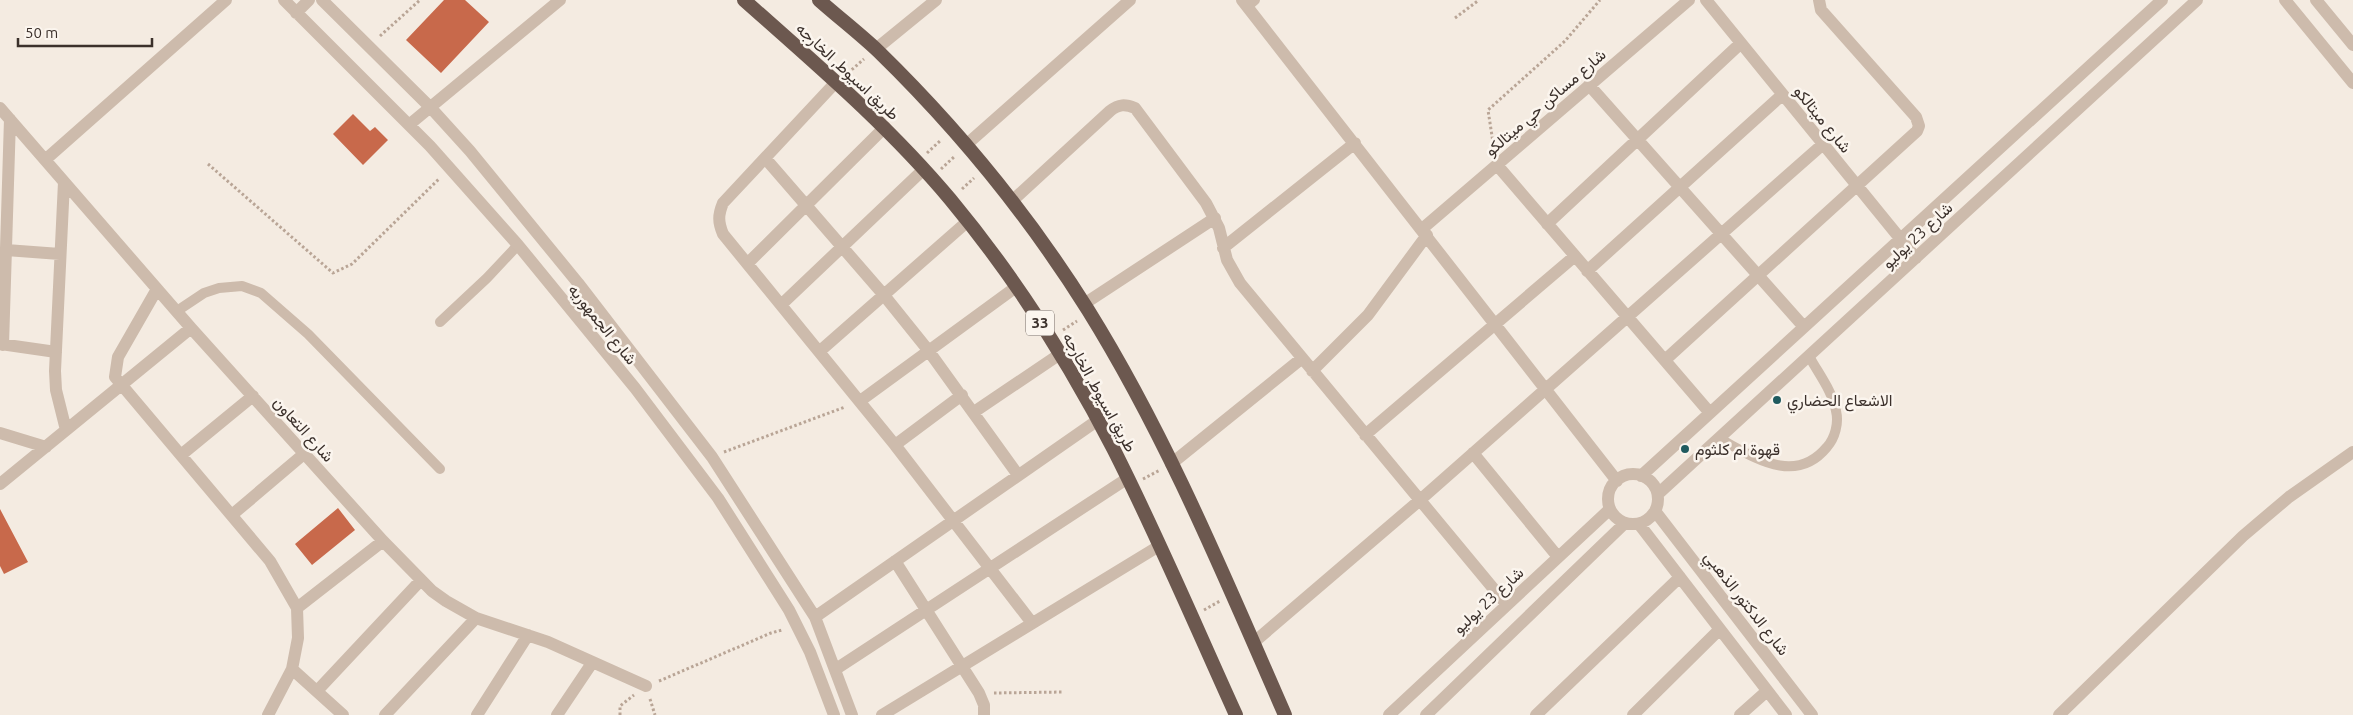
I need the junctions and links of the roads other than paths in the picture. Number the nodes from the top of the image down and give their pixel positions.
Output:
1 (226, 0) edge
2 (284, 0) edge
3 (309, 0) edge
4 (322, 0) edge
5 (560, 0) edge
6 (744, 0) edge
7 (819, 0) edge
8 (936, 0) edge
9 (1689, 0) edge
10 (1706, 0) edge
11 (1819, 0) edge
12 (2162, 0) edge
13 (2197, 0) edge
14 (2285, 0) edge
15 (2316, 0) edge
16 (1128, 1) edge
17 (1248, 2) edge
18 (296, 13) junction
19 (1741, 44) junction
20 (2353, 45) edge
21 (876, 49) junction
22 (2349, 69) edge
23 (836, 82) junction
24 (2353, 83) edge
25 (1589, 85) junction
26 (1782, 94) junction
27 (0, 108) edge
28 (430, 108) junction
29 (10, 119) junction
30 (410, 124) junction
31 (885, 128) junction
32 (1638, 140) junction
33 (1355, 143) junction
34 (966, 145) junction
35 (1822, 145) junction
36 (764, 158) junction
37 (45, 160) junction
38 (1496, 165) junction
39 (925, 170) junction
40 (64, 182) junction
41 (1856, 186) junction
42 (1680, 187) junction
43 (4, 201) edge
44 (1012, 201) junction
45 (805, 205) junction
46 (1215, 218) junction
47 (968, 221) junction
48 (1547, 224) junction
49 (535, 230) junction
50 (1425, 232) junction
51 (1721, 234) junction
52 (1900, 239) junction
53 (518, 245) junction
54 (841, 247) junction
55 (1223, 248) junction
56 (6, 250) junction
57 (60, 254) junction
58 (1575, 256) junction
59 (1916, 258) junction
60 (748, 263) junction
61 (1588, 271) junction
62 (1758, 276) junction
63 (1016, 287) junction
64 (157, 289) junction
65 (883, 294) junction
66 (782, 304) junction
67 (1087, 308) junction
68 (177, 311) junction
69 (1627, 317) junction
70 (440, 322) dead end
71 (1496, 323) junction
72 (1804, 327) junction
73 (191, 328) junction
74 (2, 344) edge
75 (928, 350) junction
76 (820, 351) junction
77 (56, 352) junction
78 (1060, 354) junction
79 (1809, 356) junction
80 (1301, 359) junction
81 (1665, 360) junction
82 (1312, 372) junction
83 (651, 376) junction
84 (121, 386) junction
85 (635, 388) junction
86 (1546, 389) junction
87 (962, 395) junction
88 (253, 396) junction
89 (860, 401) junction
90 (974, 412) junction
91 (1710, 413) junction
92 (1098, 420) junction
93 (66, 430) junction
94 (0, 433) edge
95 (1365, 435) junction
96 (1720, 438) junction
97 (895, 445) junction
98 (46, 447) junction
99 (305, 453) junction
100 (1473, 453) junction
101 (181, 455) junction
102 (2351, 455) edge
103 (1171, 464) junction
104 (440, 468) dead end
105 (1018, 476) junction
106 (1642, 476) junction
107 (1617, 481) junction
108 (1130, 482) junction
109 (0, 484) edge
110 (1658, 494) junction
111 (1420, 500) junction
112 (1610, 509) junction
113 (1655, 511) junction
114 (233, 514) junction
115 (954, 520) junction
116 (1626, 523) junction
117 (1639, 524) junction
118 (763, 534) junction
119 (383, 541) junction
120 (747, 544) junction
121 (1159, 546) junction
122 (1558, 557) junction
123 (895, 561) junction
124 (991, 568) junction
125 (1680, 577) junction
126 (421, 580) junction
127 (1507, 605) junction
128 (297, 608) junction
129 (926, 610) junction
130 (815, 617) junction
131 (476, 618) junction
132 (1032, 623) junction
133 (1720, 629) junction
134 (528, 635) junction
135 (1253, 643) junction
136 (592, 663) junction
137 (962, 666) junction
138 (292, 669) junction
139 (836, 669) junction
140 (646, 686) road end
141 (317, 691) junction
142 (1767, 691) junction
143 (268, 715) edge
144 (343, 715) edge
145 (385, 715) edge
146 (477, 715) edge
147 (557, 715) edge
148 (834, 715) edge
149 (852, 715) edge
150 (882, 715) edge
151 (984, 715) edge
152 (1236, 715) edge
153 (1285, 715) edge
154 (1388, 715) edge
155 (1426, 715) edge
156 (1536, 715) edge
157 (1633, 715) edge
158 (1740, 715) edge
159 (1786, 715) edge
160 (1812, 715) edge
161 (2059, 715) edge

1 - 37 street
2 - 18 street, شارع الجمهوريه
3 - 18 street
4 - 28 street, شارع الجمهوريه
5 - 28 street
6 - 23 highway, طريق اسيوط, الخارجه / 33
7 - 21 highway, طريق اسيوط, الخارجه
8 - 21 street
9 - 25 street, شارع مساكن حي ميتالكو
10 - 19 street, شارع ميتالكو
11 - 41 street
12 - 52 street, شارع 23 يوليو
13 - 59 street, شارع 23 يوليو
14 - 22 street
15 - 20 street
16 - 34 street
17 - 33 street
18 - 30 street, شارع الجمهوريه
19 - 26 street, شارع ميتالكو
19 - 32 street
21 - 34 highway, طريق اسيوط, الخارجه
22 - 24 street
23 - 31 highway, طريق اسيوط, الخارجه / 33
23 - 36 street
25 - 32 street
25 - 38 street, شارع مساكن حي ميتالكو
26 - 35 street, شارع ميتالكو
26 - 42 street
27 - 29 street, شارع التعاون
28 - 30 street
28 - 49 street, شارع الجمهوريه
29 - 37 street, شارع التعاون
29 - 43 street
30 - 53 street, شارع الجمهوريه
31 - 39 highway, طريق اسيوط, الخارجه / 33
31 - 45 street
32 - 42 street
32 - 48 street
33 - 50 street
33 - 55 street
34 - 44 highway, طريق اسيوط, الخارجه
35 - 41 street, شارع ميتالكو
35 - 51 street
36 - 45 street
36 - 60 street
37 - 40 street, شارع التعاون
38 - 48 street
38 - 50 street, شارع مساكن حي ميتالكو
39 - 47 highway, طريق اسيوط, الخارجه / 33
39 - 54 street
40 - 57 street
40 - 64 street, شارع التعاون
41 - 52 street, شارع ميتالكو
41 - 62 street
42 - 51 street
42 - 61 street
43 - 56 street
44 - 46 street
44 - 67 highway, طريق اسيوط, الخارجه
45 - 54 street
45 - 60 street
46 - 55 street
46 - 67 street
47 - 63 highway, طريق اسيوط, الخارجه / 33
47 - 65 street
48 - 58 street
49 - 53 street
49 - 83 street, شارع الجمهوريه
50 - 71 street
50 - 82 street, شارع مساكن حي ميتالكو
51 - 62 street
51 - 69 street
52 - 59 street, شارع ميتالكو
52 - 72 street, شارع 23 يوليو
53 - 70 lane
53 - 85 street, شارع الجمهوريه
54 - 65 street
54 - 66 street
55 - 80 street
56 - 57 street
56 - 74 street
57 - 77 street
58 - 61 street
58 - 71 street
59 - 79 street, شارع 23 يوليو
60 - 66 street
61 - 69 street
62 - 72 street
62 - 81 street
63 - 75 street
63 - 78 highway, طريق اسيوط, الخارجه / 33
64 - 68 street, شارع التعاون
64 - 84 street
65 - 75 street
65 - 76 street
66 - 76 street
67 - 103 highway, طريق اسيوط, الخارجه
68 - 73 street, شارع التعاون
68 - 104 lane
69 - 81 street
69 - 86 street
71 - 86 street
71 - 95 street
72 - 91 street, شارع 23 يوليو
73 - 84 street
73 - 88 street, شارع التعاون
74 - 77 street
75 - 87 street
75 - 89 street
76 - 89 street
77 - 93 street
78 - 90 street
78 - 92 highway, طريق اسيوط, الخارجه / 33
79 - 96 street, شارع 23 يوليو
79 - 96 lane
80 - 82 street
80 - 103 street
81 - 91 street
82 - 95 street
83 - 85 street
83 - 118 street, شارع الجمهوريه
84 - 93 street
84 - 101 street
85 - 120 street, شارع الجمهوريه
86 - 100 street
86 - 107 street
87 - 90 street
87 - 97 street
88 - 99 street, شارع التعاون
88 - 101 street
89 - 97 street
90 - 105 street
91 - 106 street, شارع 23 يوليو
92 - 105 street
92 - 108 highway, طريق اسيوط, الخارجه / 33
93 - 98 street
94 - 98 street
95 - 111 street
96 - 110 street, شارع 23 يوليو
97 - 115 street
98 - 109 street
99 - 114 street
99 - 119 street, شارع التعاون
100 - 111 street
100 - 122 street
101 - 114 street
102 - 161 street
103 - 135 highway, طريق اسيوط, الخارجه
105 - 115 street
106 - 107 street
106 - 110 street
107 - 112 street
108 - 121 highway, طريق اسيوط, الخارجه / 33
108 - 124 street
110 - 113 street
111 - 127 street
111 - 135 street
112 - 116 street
112 - 122 street, شارع 23 يوليو
113 - 117 street
113 - 160 street, شارع الدكتور الذهبي
114 - 128 street
115 - 123 street
115 - 124 street
116 - 117 street
116 - 155 street
117 - 125 street
118 - 120 street
118 - 130 street, شارع الجمهوريه
119 - 126 street, شارع التعاون
119 - 128 street
120 - 148 street, شارع الجمهوريه
121 - 132 street
121 - 152 highway, طريق اسيوط, الخارجه / 33
122 - 127 street, شارع 23 يوليو
123 - 129 street
123 - 130 street
124 - 129 street
124 - 132 street
125 - 133 street
125 - 156 street
126 - 131 street, شارع التعاون
126 - 141 street
127 - 154 street, شارع 23 يوليو
128 - 138 street
129 - 137 street
129 - 139 street
130 - 139 street, شارع الجمهوريه
131 - 134 street, شارع التعاون
131 - 145 street
132 - 137 street
133 - 142 street
133 - 157 street
134 - 136 street, شارع التعاون
134 - 146 street
135 - 153 highway, طريق اسيوط, الخارجه
136 - 140 street, شارع التعاون
136 - 147 street
137 - 150 street
137 - 151 street
138 - 141 street
138 - 143 street
139 - 149 street, شارع الجمهوريه
141 - 144 street
142 - 158 street
142 - 159 street

